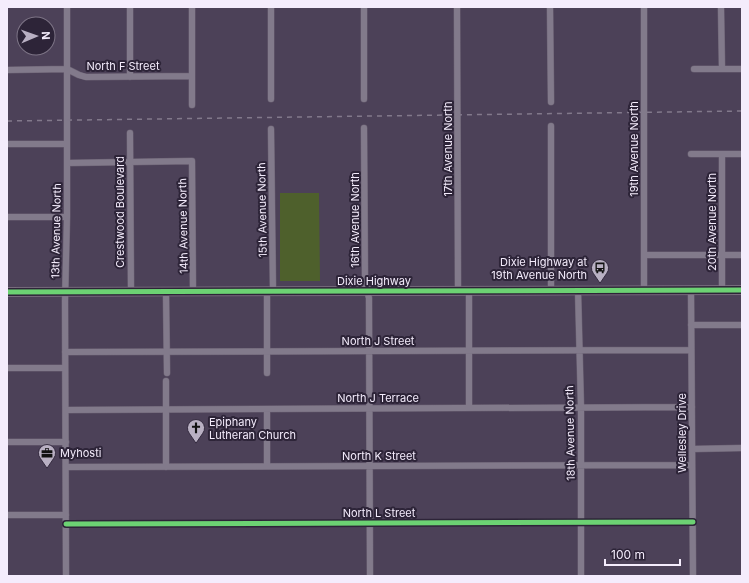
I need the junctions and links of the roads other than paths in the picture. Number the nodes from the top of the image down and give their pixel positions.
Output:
1 (67, 7) edge
2 (130, 7) edge
3 (192, 7) edge
4 (271, 7) edge
5 (364, 7) edge
6 (457, 7) edge
7 (550, 7) edge
8 (644, 7) edge
9 (721, 8) dead end
10 (67, 69) junction
11 (694, 69) dead end
12 (722, 69) junction
13 (742, 69) edge
14 (7, 70) edge
15 (192, 76) junction
16 (130, 77) junction
17 (364, 98) dead end
18 (271, 99) dead end
19 (551, 102) dead end
20 (192, 105) dead end
21 (551, 126) dead end
22 (364, 128) dead end
23 (271, 129) dead end
24 (130, 132) dead end
25 (7, 144) edge
26 (67, 144) junction
27 (691, 154) dead end
28 (722, 154) junction
29 (742, 154) edge
30 (130, 162) junction
31 (67, 163) junction
32 (7, 217) edge
33 (67, 217) junction
34 (644, 255) junction
35 (722, 255) junction
36 (742, 255) edge
37 (551, 290) junction
38 (578, 290) junction
39 (644, 290) junction
40 (691, 290) junction
41 (722, 290) junction
42 (742, 290) edge
43 (270, 291) junction
44 (458, 291) junction
45 (469, 291) junction
46 (7, 292) edge
47 (65, 292) junction
48 (131, 292) junction
49 (166, 292) junction
50 (194, 292) junction
51 (367, 292) junction
52 (691, 325) junction
53 (742, 325) edge
54 (469, 350) junction
55 (579, 350) junction
56 (691, 350) junction
57 (267, 351) junction
58 (370, 351) junction
59 (65, 352) junction
60 (166, 352) junction
61 (7, 368) edge
62 (65, 368) junction
63 (166, 373) dead end
64 (267, 373) dead end
65 (166, 381) dead end
66 (692, 407) junction
67 (370, 408) junction
68 (469, 408) junction
69 (581, 408) junction
70 (166, 409) junction
71 (267, 409) junction
72 (66, 410) junction
73 (7, 442) edge
74 (66, 442) junction
75 (742, 448) edge
76 (692, 449) junction
77 (581, 465) junction
78 (692, 465) junction
79 (166, 466) junction
80 (267, 466) junction
81 (370, 466) junction
82 (66, 467) junction
83 (7, 515) edge
84 (66, 515) junction
85 (581, 522) junction
86 (693, 522) junction
87 (370, 523) junction
88 (66, 524) junction
89 (66, 576) edge
90 (370, 576) edge
91 (581, 576) edge
92 (693, 576) edge

1 - 10 street, 13th Avenue North
2 - 16 street
3 - 15 street
4 - 18 street
5 - 17 street
6 - 44 street, 17th Avenue North
7 - 19 street
8 - 34 street, 19th Avenue North
9 - 12 street
10 - 14 street, North F Street
10 - 16 street, North F Street
10 - 26 street, 13th Avenue North
11 - 12 street
12 - 13 street
15 - 16 street, North F Street
15 - 20 street
21 - 37 street
22 - 51 street, 16th Avenue North
23 - 43 street, 15th Avenue North
24 - 30 street, Crestwood Boulevard
25 - 26 street
26 - 31 street, 13th Avenue North
27 - 28 street
28 - 29 street
28 - 35 street, 20th Avenue North
30 - 31 street
30 - 48 street, Crestwood Boulevard
30 - 50 street, 14th Avenue North
31 - 33 street, 13th Avenue North
32 - 33 street
33 - 47 street, 13th Avenue North
34 - 35 street
34 - 39 street, 19th Avenue North
35 - 36 street
35 - 41 street, 20th Avenue North
37 - 38 main road, Dixie Highway
37 - 45 main road, Dixie Highway
38 - 39 main road, Dixie Highway
38 - 55 street, 18th Avenue North
39 - 40 main road, Dixie Highway
40 - 41 main road, Dixie Highway
40 - 52 street, Wellesley Drive
41 - 42 main road, Dixie Highway
43 - 50 main road, Dixie Highway
43 - 51 main road, Dixie Highway
43 - 57 street, 15th Avenue North
44 - 45 main road, Dixie Highway
44 - 51 main road, Dixie Highway
45 - 54 street
46 - 47 main road, Dixie Highway
47 - 48 main road, Dixie Highway
47 - 59 street, 13th Avenue North
48 - 49 main road, Dixie Highway
49 - 50 main road, Dixie Highway
49 - 60 street
51 - 58 street, 16th Avenue North
52 - 53 street
52 - 56 street, Wellesley Drive
54 - 55 street, North J Street
54 - 58 street, North J Street
54 - 68 street
55 - 56 street, North J Street
55 - 69 street, 18th Avenue North
56 - 66 street, Wellesley Drive
57 - 58 street, North J Street
57 - 60 street, North J Street
57 - 64 street, 15th Avenue North
58 - 67 street, 16th Avenue North
59 - 60 street, North J Street
59 - 62 street, 13th Avenue North
60 - 63 street
61 - 62 street
62 - 72 street, 13th Avenue North
65 - 70 street
66 - 69 street, North J Terrace
66 - 76 street, Wellesley Drive
67 - 68 street, North J Terrace
67 - 71 street, North J Terrace
67 - 81 street, 16th Avenue North
68 - 69 street, North J Terrace
69 - 77 street, 18th Avenue North
70 - 71 street, North J Terrace
70 - 72 street, North J Terrace
70 - 79 street
71 - 80 street
72 - 74 street, 13th Avenue North
73 - 74 street
74 - 82 street, 13th Avenue North
75 - 76 street
76 - 78 street, Wellesley Drive
77 - 78 street, North K Street
77 - 81 street, North K Street
77 - 85 street, 18th Avenue North
78 - 86 street, Wellesley Drive
79 - 80 street, North K Street
79 - 82 street, North K Street
80 - 81 street, North K Street
81 - 87 street, 16th Avenue North
82 - 84 street, 13th Avenue North
83 - 84 street
84 - 88 street, 13th Avenue North
85 - 86 street, North L Street
85 - 87 street, North L Street
85 - 91 street, 18th Avenue North
86 - 92 street, Wellesley Drive
87 - 88 street, North L Street
87 - 90 street, 16th Avenue North
88 - 89 street, 13th Avenue North

